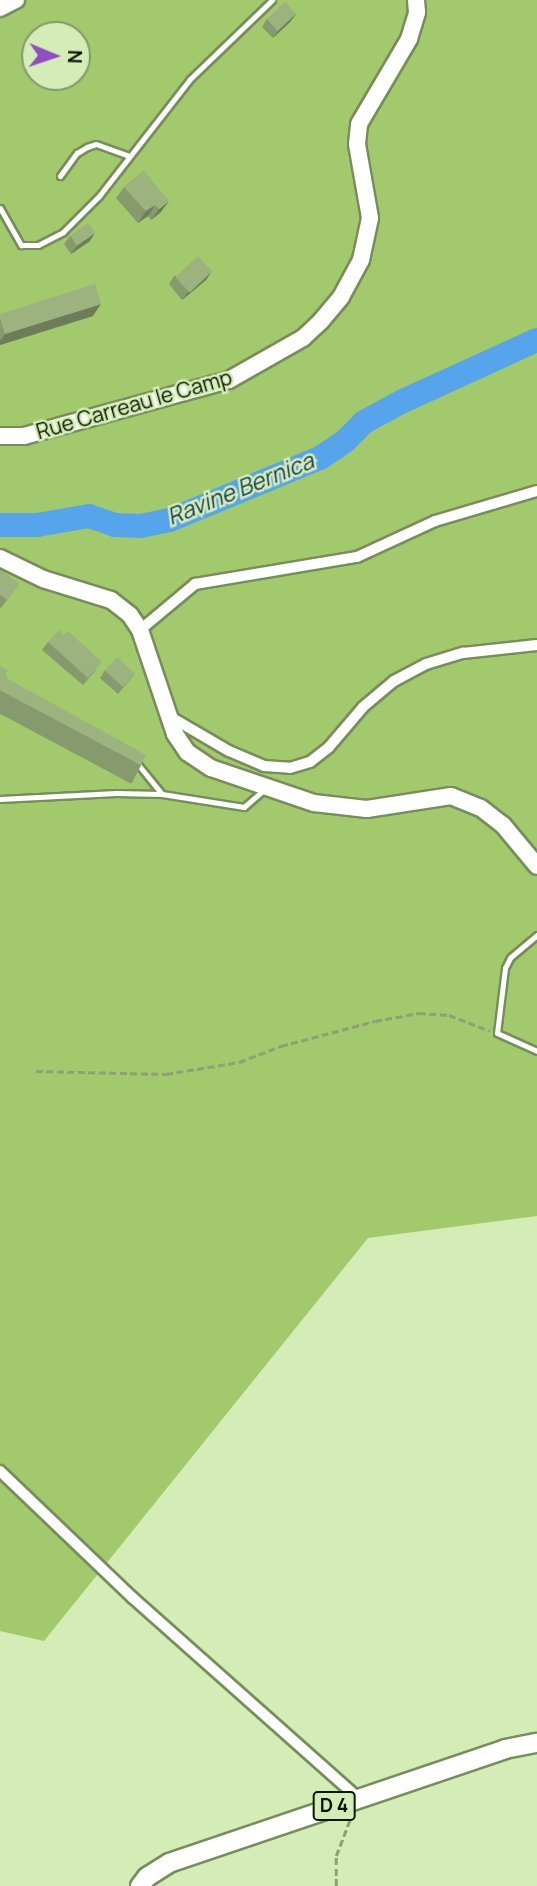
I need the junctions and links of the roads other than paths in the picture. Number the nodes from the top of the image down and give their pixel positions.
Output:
1 (16, 0) edge
2 (272, 0) edge
3 (416, 0) edge
4 (0, 8) edge
5 (129, 156) junction
6 (60, 176) dead end
7 (0, 208) edge
8 (0, 436) edge
9 (537, 492) edge
10 (0, 558) edge
11 (140, 630) junction
12 (537, 645) edge
13 (169, 715) junction
14 (133, 759) edge
15 (268, 787) junction
16 (162, 794) junction
17 (0, 799) edge
18 (537, 866) edge
19 (537, 935) edge
20 (537, 1051) edge
21 (0, 1471) edge
22 (537, 1743) edge
23 (358, 1798) junction
24 (140, 1886) edge

1 - 4 main road
2 - 5 lane
3 - 8 main road, Rue Carreau le Camp
5 - 6 lane
5 - 7 lane
9 - 11 street
10 - 11 main road
11 - 13 main road
12 - 13 street
13 - 15 main road
14 - 16 lane
15 - 16 lane
15 - 18 main road
16 - 17 lane
19 - 20 lane
21 - 23 street
22 - 23 main road, D 4
23 - 24 main road, D 4

